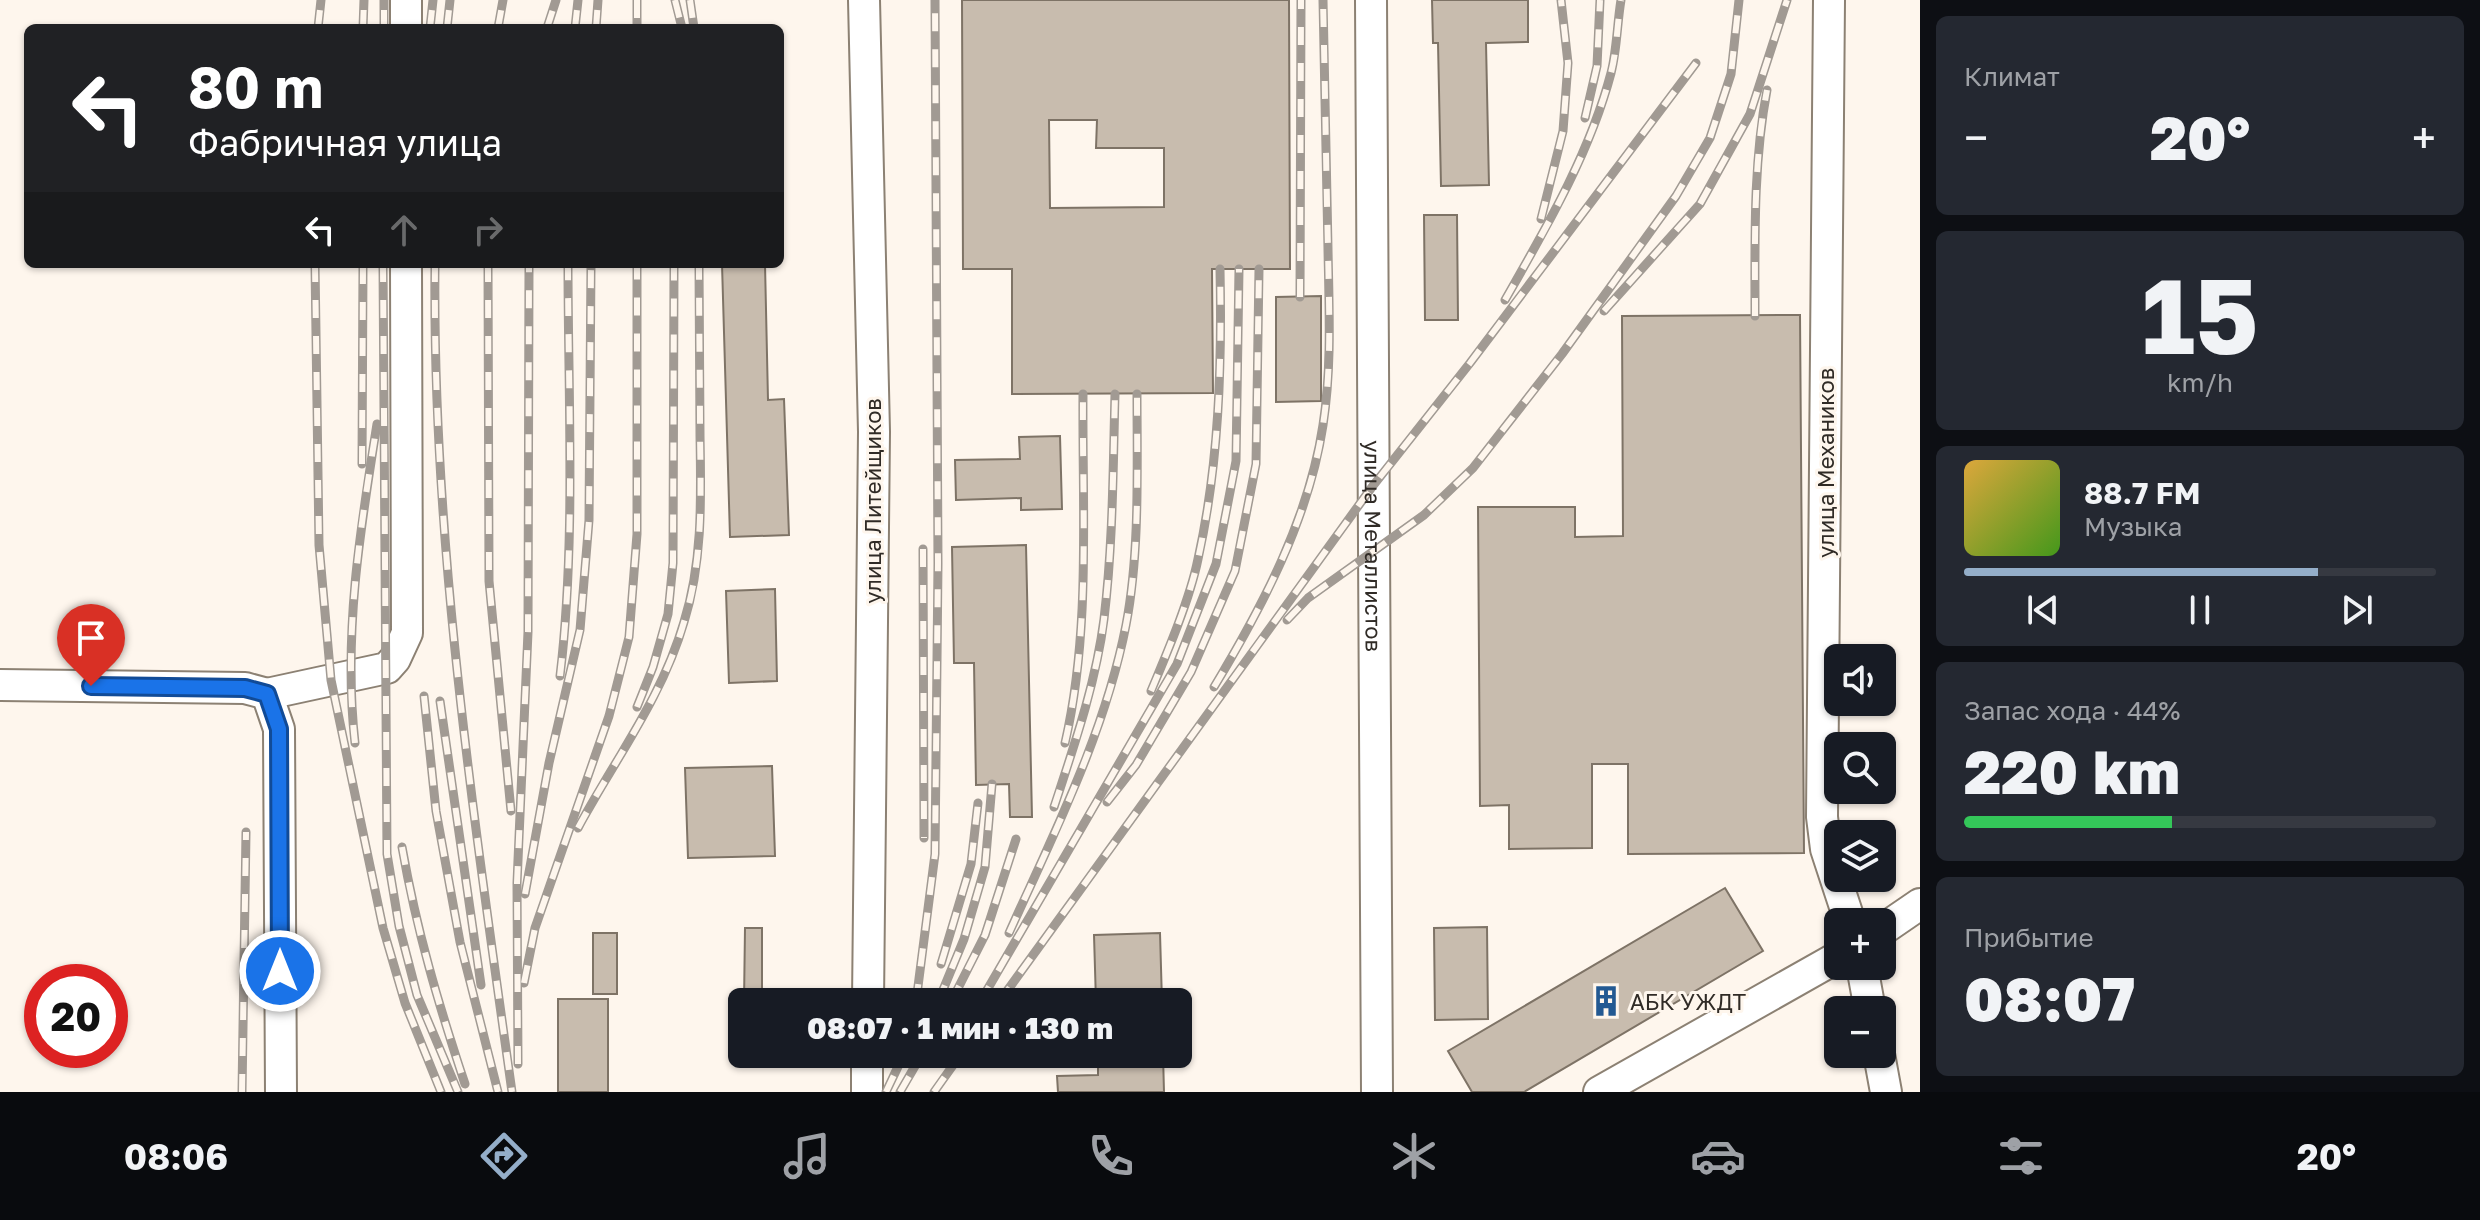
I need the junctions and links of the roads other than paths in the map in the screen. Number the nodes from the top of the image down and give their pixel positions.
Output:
1 (406, 0) edge
2 (864, 0) edge
3 (1371, 0) edge
4 (1829, 0) edge
5 (406, 24) edge
6 (406, 268) edge
7 (0, 685) edge
8 (267, 694) junction
9 (1920, 904) edge
10 (1845, 908) edge
11 (1896, 920) edge
12 (1824, 965) edge
13 (868, 988) edge
14 (867, 1068) edge
15 (1882, 1068) edge
16 (281, 1092) edge
17 (867, 1092) edge
18 (1377, 1092) edge
19 (1599, 1092) edge
20 (1886, 1092) edge

1 - 5 street
2 - 13 street, улица Литейщиков
3 - 18 street, улица Металлистов
4 - 10 street, улица Механиков
6 - 8 street
7 - 8 street
8 - 16 street
9 - 11 street
12 - 19 street
14 - 17 street
15 - 20 street

